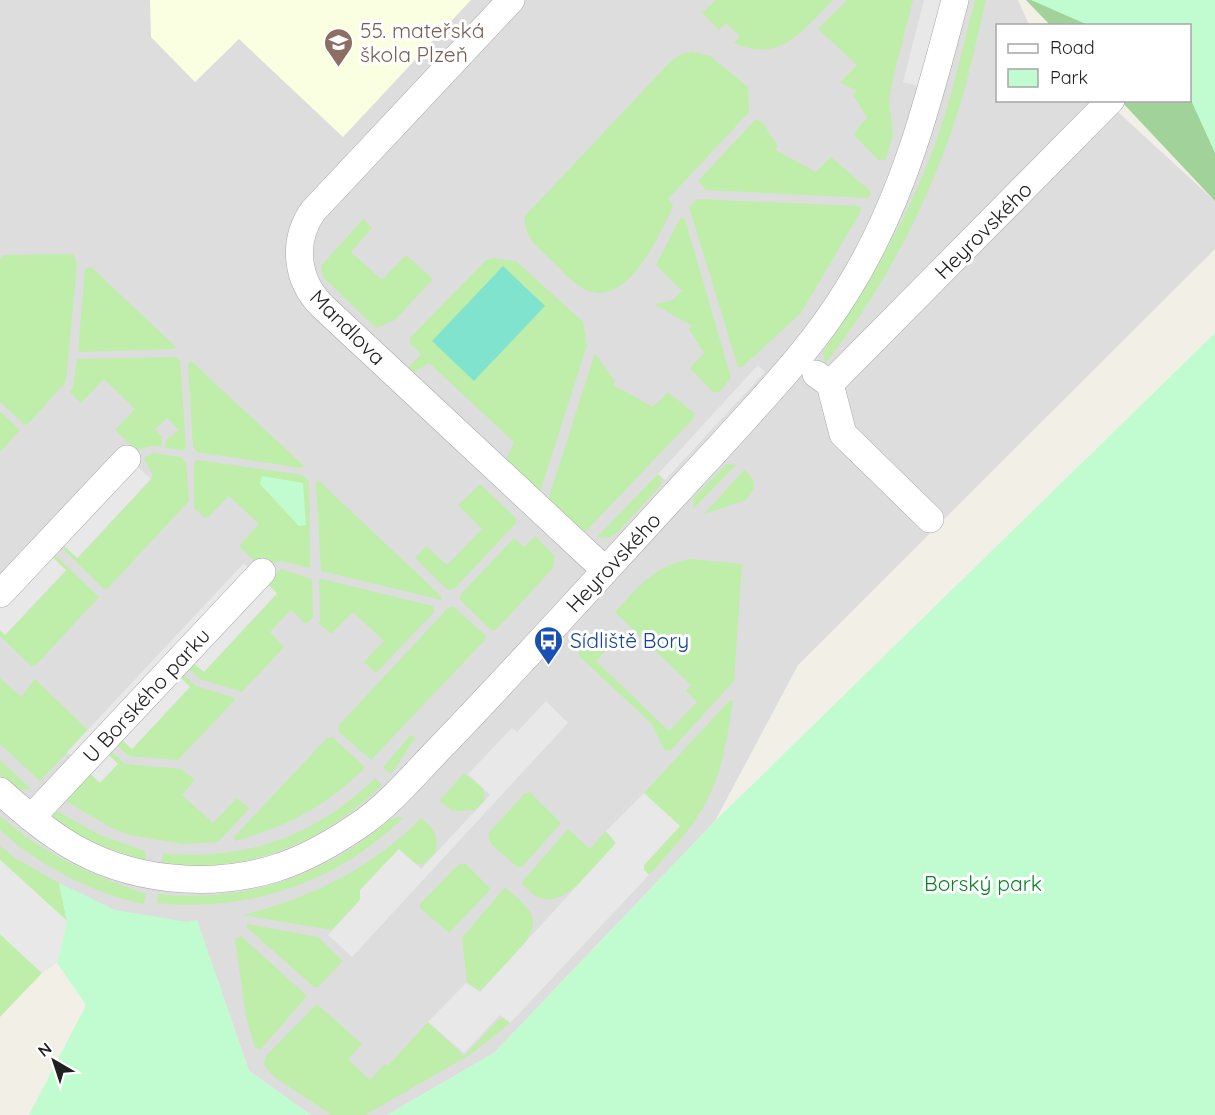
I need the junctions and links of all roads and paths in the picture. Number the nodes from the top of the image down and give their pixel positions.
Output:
1 (511, 0) edge
2 (955, 0) edge
3 (1109, 102) edge
4 (799, 360) junction
5 (830, 384) junction
6 (127, 459) dead end
7 (930, 519) dead end
8 (605, 570) junction
9 (262, 572) dead end
10 (0, 594) edge
11 (0, 791) edge
12 (31, 818) junction

1 - 8 street, Mandlova
2 - 4 street, Heyrovského
3 - 5 street, Heyrovského
4 - 5 street
4 - 8 street, Heyrovského
5 - 7 street
6 - 10 street
8 - 12 street, Heyrovského
9 - 12 street, U Borského parku
11 - 12 street

